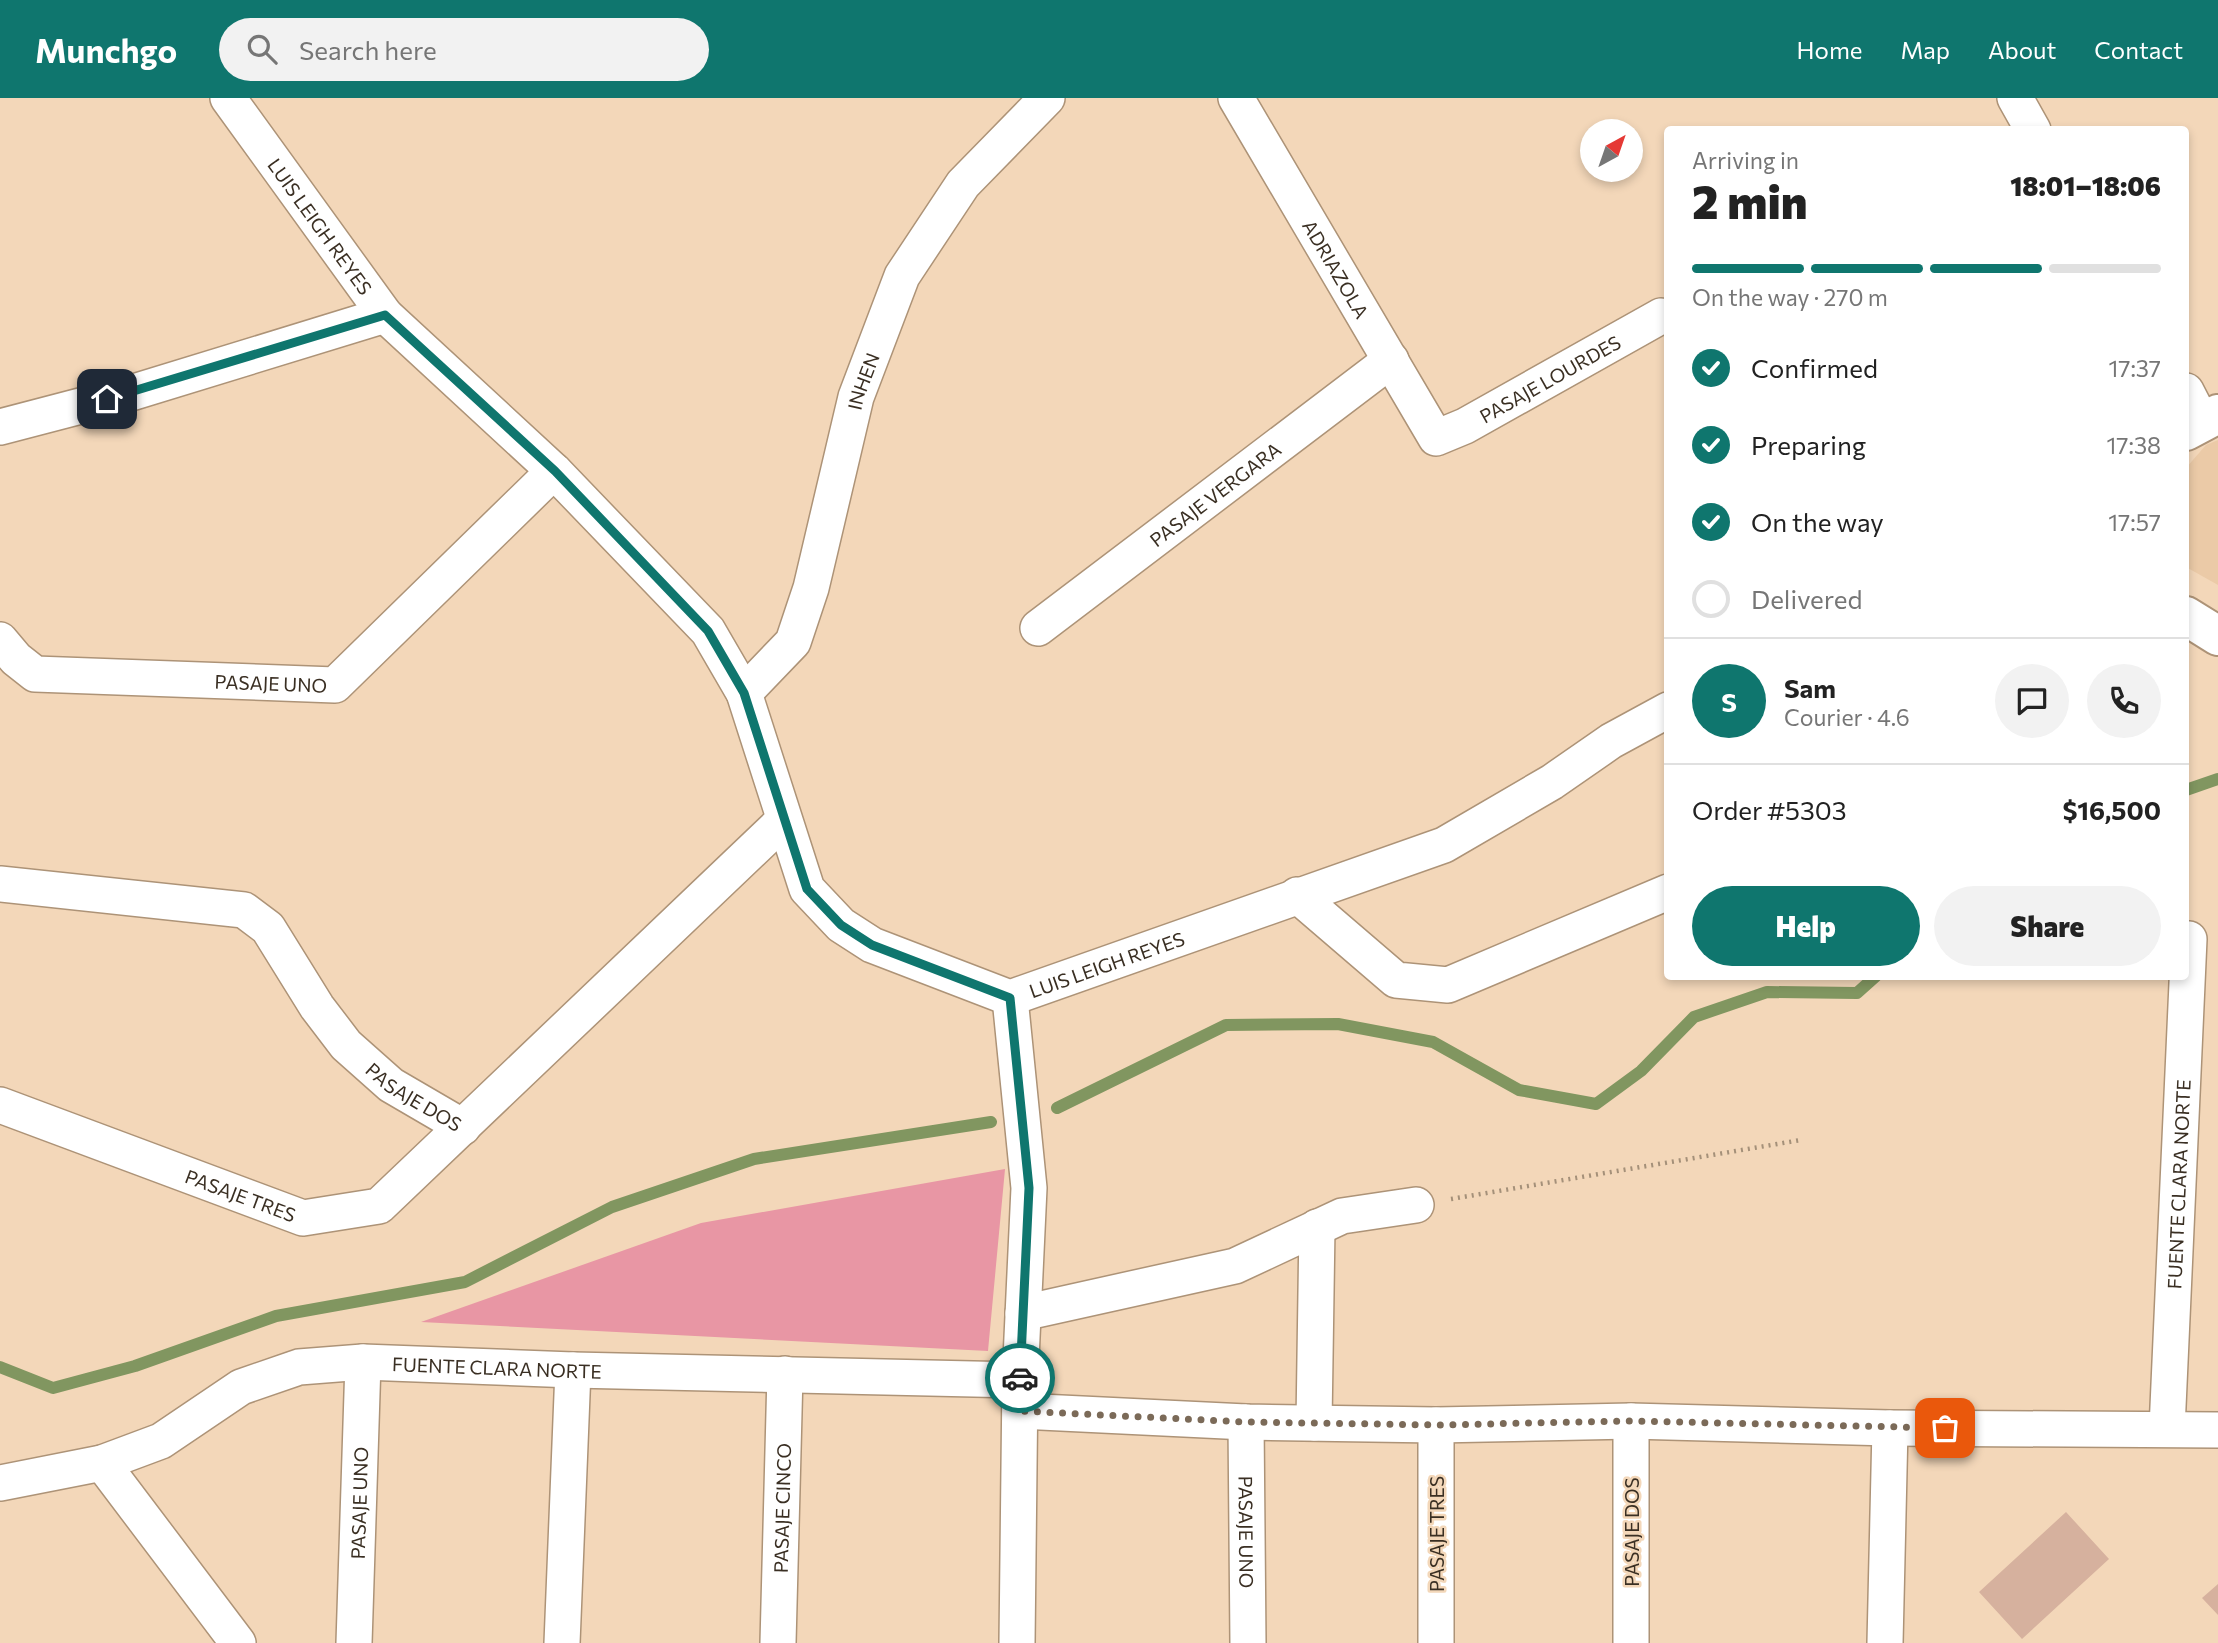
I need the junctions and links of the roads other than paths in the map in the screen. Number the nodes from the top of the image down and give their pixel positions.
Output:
1 (228, 98) edge
2 (1046, 98) edge
3 (1236, 98) edge
4 (2015, 98) edge
5 (2031, 126) edge
6 (385, 315) junction
7 (1661, 316) dead end
8 (1391, 360) junction
9 (0, 426) edge
10 (1436, 438) joint
11 (555, 471) junction
12 (2189, 618) edge
13 (1038, 628) dead end
14 (2218, 636) edge
15 (0, 640) edge
16 (744, 693) junction
17 (1664, 712) edge
18 (783, 821) junction
19 (0, 884) edge
20 (1664, 894) edge
21 (1297, 895) junction
22 (2187, 980) edge
23 (1010, 998) junction
24 (0, 1105) edge
25 (463, 1127) junction
26 (1416, 1205) road end
27 (1317, 1227) junction
28 (1023, 1313) junction
29 (363, 1362) junction
30 (573, 1370) junction
31 (785, 1374) junction
32 (1020, 1396) junction
33 (1631, 1421) junction
34 (1246, 1422) junction
35 (1314, 1423) junction
36 (1436, 1425) junction
37 (1890, 1428) junction
38 (2167, 1429) junction
39 (2218, 1430) edge
40 (102, 1463) junction
41 (0, 1483) edge
42 (238, 1643) edge
43 (354, 1643) edge
44 (562, 1643) edge
45 (778, 1643) edge
46 (1017, 1643) edge
47 (1248, 1643) edge
48 (1436, 1643) edge
49 (1631, 1643) edge
50 (1885, 1643) edge

1 - 6 street, LUIS LEIGH REYES
2 - 16 street, INHEN
3 - 8 street, ADRIAZOLA
4 - 5 street
6 - 9 street
6 - 11 street, LUIS LEIGH REYES
7 - 10 street, PASAJE LOURDES
8 - 10 street, ADRIAZOLA
8 - 13 street, PASAJE VERGARA
11 - 15 street, PASAJE UNO
11 - 16 street, LUIS LEIGH REYES
12 - 14 street
16 - 18 street, LUIS LEIGH REYES
17 - 21 street, LUIS LEIGH REYES
18 - 23 street, LUIS LEIGH REYES
18 - 25 street, PASAJE DOS
19 - 25 street, PASAJE DOS
20 - 21 street
21 - 23 street, LUIS LEIGH REYES
22 - 38 street, FUENTE CLARA NORTE
23 - 28 street
24 - 25 street, PASAJE TRES
26 - 27 street
27 - 28 street
27 - 35 street
28 - 32 street
29 - 30 street, FUENTE CLARA NORTE
29 - 40 street, FUENTE CLARA NORTE
29 - 43 street, PASAJE UNO
30 - 31 street, FUENTE CLARA NORTE
30 - 44 street
31 - 32 street, FUENTE CLARA NORTE
31 - 45 street, PASAJE CINCO
32 - 34 street, FUENTE CLARA NORTE
32 - 46 street
33 - 36 street, FUENTE CLARA NORTE
33 - 37 street, FUENTE CLARA NORTE
33 - 49 street, PASAJE DOS
34 - 35 street, FUENTE CLARA NORTE
34 - 47 street, PASAJE UNO
35 - 36 street, FUENTE CLARA NORTE
36 - 48 street, PASAJE TRES
37 - 38 street, FUENTE CLARA NORTE
37 - 50 street
38 - 39 street, FUENTE CLARA NORTE
40 - 41 street, FUENTE CLARA NORTE
40 - 42 street

